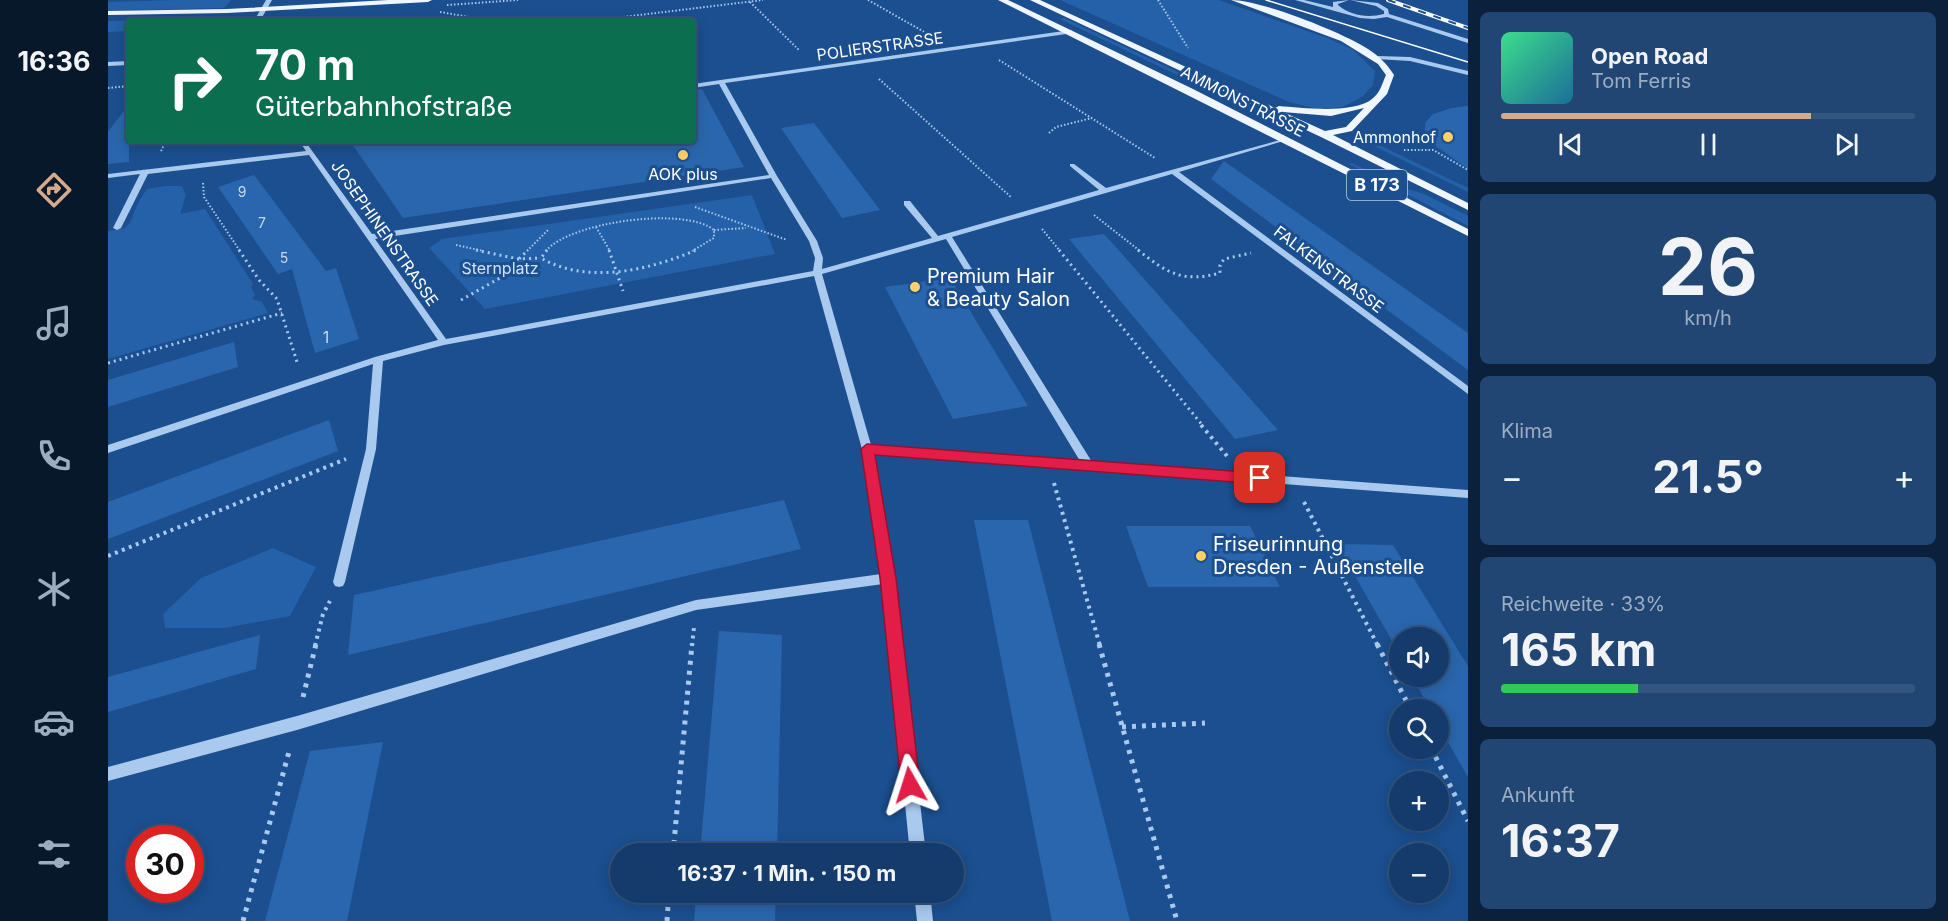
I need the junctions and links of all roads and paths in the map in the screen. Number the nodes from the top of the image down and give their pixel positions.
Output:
1 (269, 0) edge
2 (428, 0) edge
3 (518, 0) edge
4 (763, 0) edge
5 (868, 0) edge
6 (1002, 0) edge
7 (1034, 0) edge
8 (1158, 0) edge
9 (1235, 0) edge
10 (1298, 0) edge
11 (1346, 0) edge
12 (1353, 0) edge
13 (1335, 1) edge
14 (750, 2) junction
15 (440, 5) dead end
16 (263, 9) junction
17 (1339, 10) junction
18 (438, 12) dead end
19 (108, 13) edge
20 (635, 14) junction
21 (1387, 15) junction
22 (258, 18) edge
23 (474, 18) edge
24 (609, 18) edge
25 (637, 18) edge
26 (1071, 32) junction
27 (1468, 41) edge
28 (975, 46) junction
29 (1188, 49) dead end
30 (948, 50) junction
31 (1378, 58) junction
32 (860, 62) junction
33 (126, 63) edge
34 (108, 64) edge
35 (818, 68) junction
36 (1468, 73) edge
37 (721, 82) junction
38 (126, 86) edge
39 (696, 86) edge
40 (108, 88) edge
41 (1215, 103) junction
42 (1374, 103) junction
43 (1264, 107) junction
44 (1093, 118) junction
45 (1049, 133) dead end
46 (1325, 135) junction
47 (1285, 139) junction
48 (304, 144) edge
49 (1395, 150) dead end
50 (310, 153) junction
51 (205, 165) junction
52 (1071, 165) dead end
53 (1385, 165) junction
54 (1339, 166) junction
55 (1468, 170) edge
56 (1173, 171) junction
57 (145, 172) junction
58 (108, 176) edge
59 (773, 176) junction
60 (1106, 191) junction
61 (1074, 200) junction
62 (907, 203) dead end
63 (687, 204) dead end
64 (1468, 207) edge
65 (1029, 213) junction
66 (117, 228) dead end
67 (750, 228) junction
68 (550, 229) dead end
69 (714, 230) junction
70 (1468, 233) edge
71 (602, 236) dead end
72 (948, 236) junction
73 (371, 237) junction
74 (937, 239) junction
75 (791, 241) dead end
76 (456, 245) dead end
77 (1275, 248) junction
78 (541, 258) junction
79 (518, 259) junction
80 (618, 270) junction
81 (817, 273) junction
82 (622, 287) dead end
83 (461, 300) dead end
84 (282, 313) junction
85 (444, 342) junction
86 (378, 359) junction
87 (108, 363) edge
88 (303, 385) junction
89 (1468, 391) edge
90 (108, 449) edge
91 (371, 449) junction
92 (867, 449) junction
93 (1048, 463) junction
94 (1089, 466) junction
95 (1244, 477) junction
96 (1293, 481) junction
97 (1468, 494) edge
98 (108, 556) edge
99 (888, 578) junction
100 (339, 582) joint
101 (696, 605) junction
102 (1405, 699) edge
103 (297, 723) junction
104 (1205, 723) dead end
105 (1122, 727) junction
106 (1437, 759) edge
107 (108, 774) edge
108 (1468, 821) edge
109 (674, 843) edge
110 (917, 843) edge
111 (668, 903) edge
112 (923, 903) edge
113 (243, 921) edge
114 (667, 921) edge
115 (925, 921) edge
116 (1177, 921) edge

1 - 16 street
2 - 16 main road
3 - 15 path
4 - 14 path
5 - 30 path
6 - 26 main road, AMMONSTRASSE / B 173
7 - 43 main road, AMMONSTRASSE
8 - 29 path
9 - 31 main road
10 - 17 street
11 - 13 street
12 - 21 street
13 - 17 street
14 - 20 path
14 - 35 path
16 - 19 main road
16 - 22 street
17 - 21 street
18 - 23 path
20 - 24 path
20 - 25 path
21 - 27 street
26 - 28 street, POLIERSTRASSE
26 - 41 main road, AMMONSTRASSE / B 173
28 - 30 street, POLIERSTRASSE
28 - 44 path
30 - 32 street, POLIERSTRASSE
31 - 36 street
31 - 42 main road
32 - 35 street, POLIERSTRASSE
32 - 65 path
33 - 34 street
35 - 37 street, POLIERSTRASSE
37 - 39 street, POLIERSTRASSE
37 - 59 street
38 - 40 path
41 - 46 main road
41 - 47 main road, AMMONSTRASSE / B 173
42 - 43 main road
42 - 46 main road
43 - 46 main road, AMMONSTRASSE
44 - 45 path
44 - 56 path
46 - 53 main road, AMMONSTRASSE / B 173
47 - 54 main road, AMMONSTRASSE / B 173
47 - 56 street
48 - 50 street, JOSEPHINENSTRASSE
49 - 55 path
50 - 51 street
50 - 73 street, JOSEPHINENSTRASSE
51 - 57 street
51 - 84 path
52 - 60 street
53 - 54 main road
53 - 64 main road, AMMONSTRASSE / B 173
54 - 70 main road, AMMONSTRASSE / B 173
56 - 60 street
56 - 77 street, FALKENSTRASSE
57 - 58 street
57 - 66 street
59 - 73 street
59 - 81 street
60 - 61 street
61 - 65 street
61 - 77 path
62 - 74 street
63 - 67 path
65 - 72 street
65 - 95 path
67 - 69 path
67 - 75 path
68 - 79 path
69 - 78 path
69 - 80 path
71 - 80 path
72 - 74 street
72 - 94 street
73 - 85 street, JOSEPHINENSTRASSE
74 - 81 street
76 - 79 path
77 - 89 street, FALKENSTRASSE
78 - 79 path
78 - 80 path
79 - 83 path
80 - 82 path
81 - 85 street
81 - 92 street
84 - 87 path
84 - 88 path
85 - 86 street
86 - 88 street
86 - 91 street
88 - 90 street
91 - 98 path
91 - 100 street
92 - 93 street
92 - 99 street
93 - 94 street
93 - 105 path
94 - 95 street
95 - 96 street
96 - 97 street
96 - 102 path
99 - 101 street
99 - 110 street
100 - 103 path
101 - 103 street
101 - 109 path
103 - 107 street
103 - 113 path
104 - 105 path
105 - 116 path
106 - 108 path
111 - 114 path
112 - 115 street

